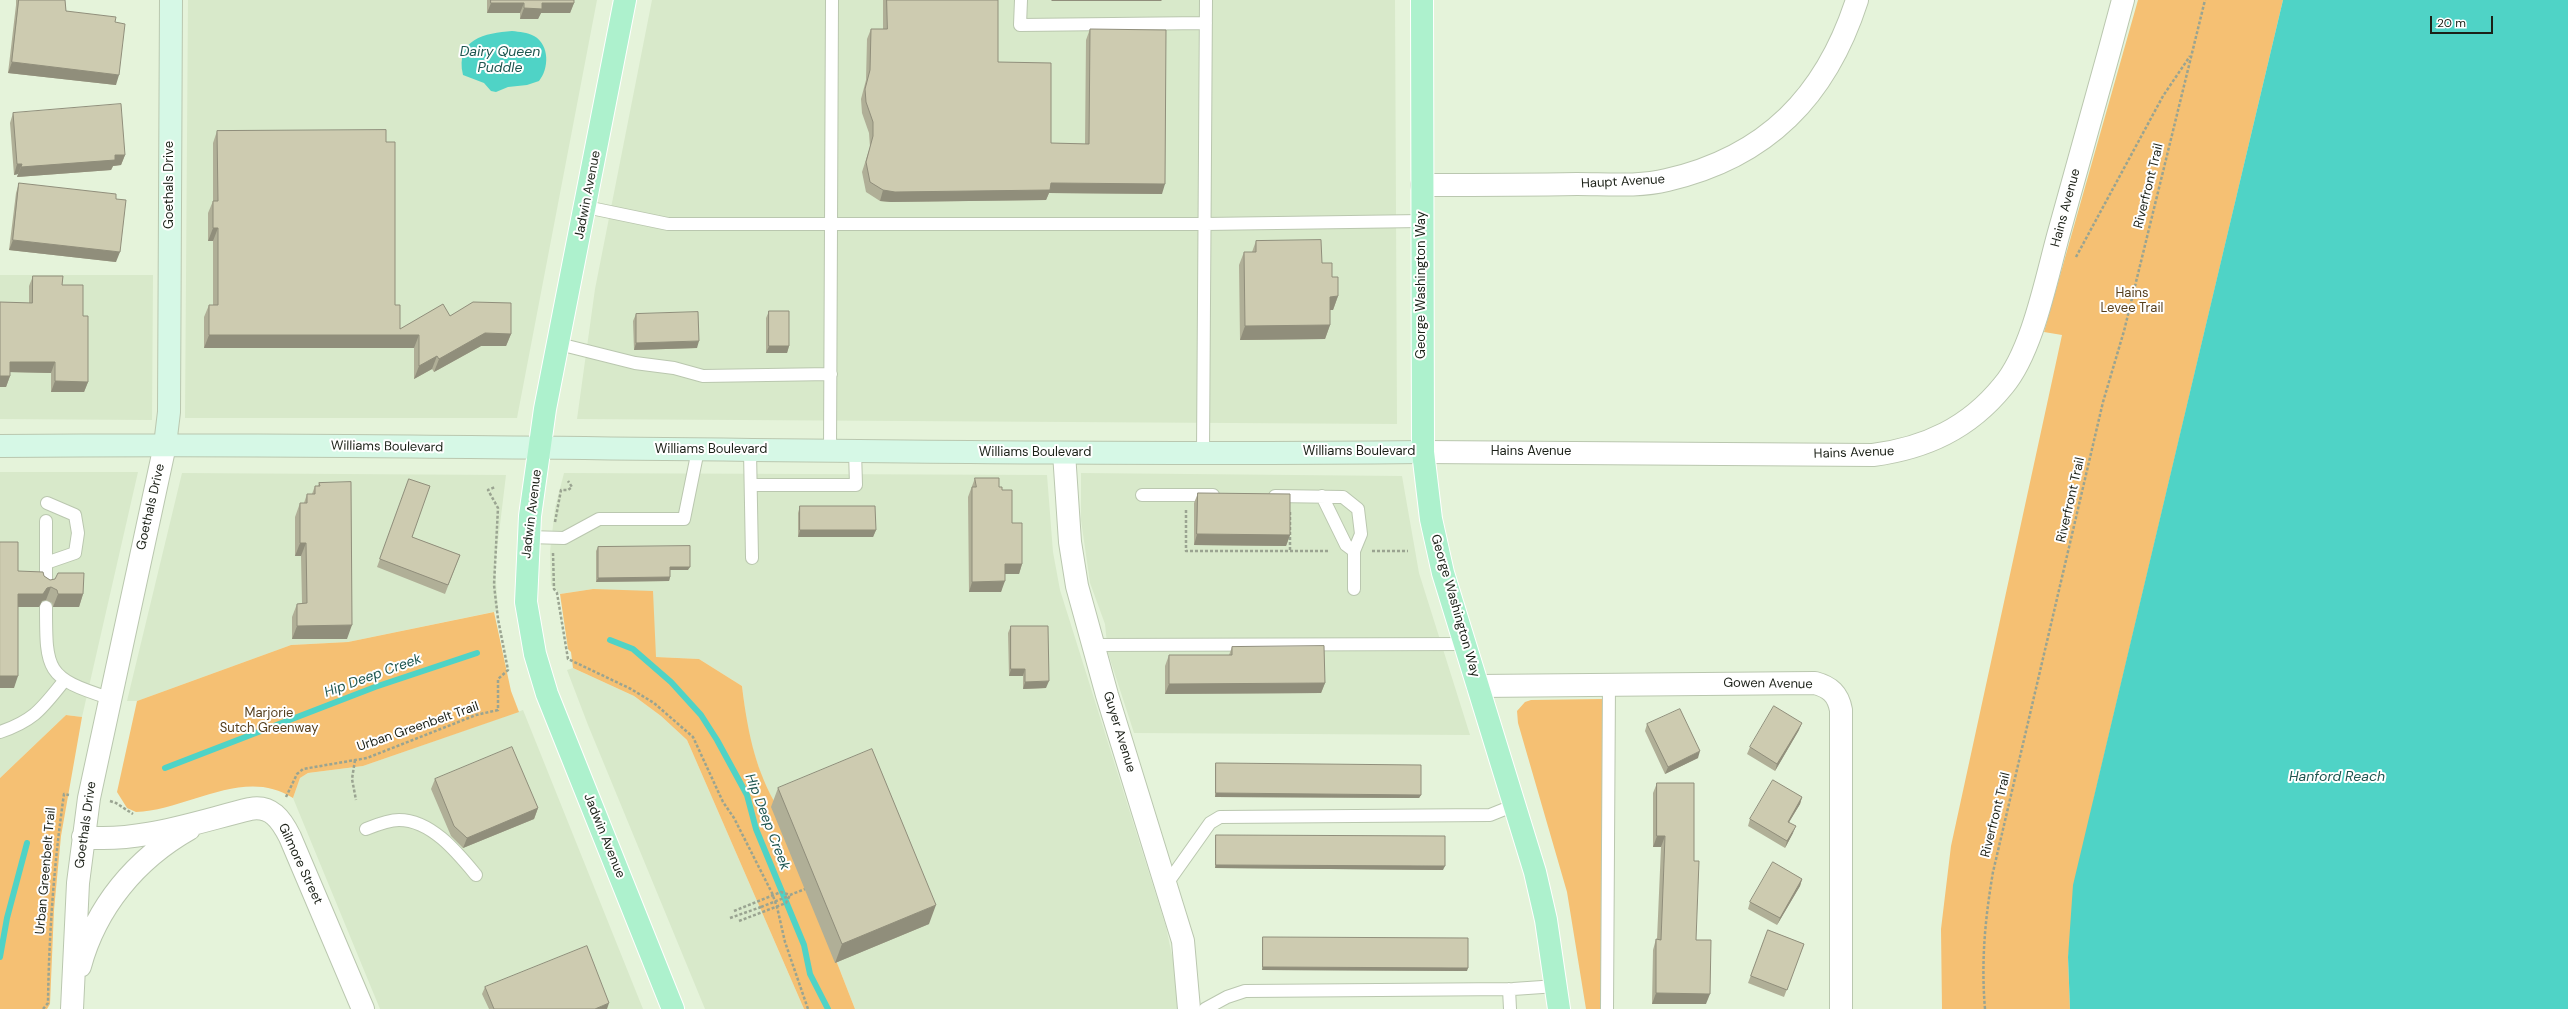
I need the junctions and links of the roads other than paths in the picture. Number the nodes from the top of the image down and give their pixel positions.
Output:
1 (171, 0) edge
2 (625, 0) edge
3 (832, 0) edge
4 (1021, 0) edge
5 (1206, 0) edge
6 (1422, 0) edge
7 (1857, 0) edge
8 (2123, 0) edge
9 (1206, 23) junction
10 (1422, 185) junction
11 (586, 207) junction
12 (1422, 221) junction
13 (832, 224) junction
14 (1205, 224) junction
15 (560, 344) junction
16 (830, 374) junction
17 (165, 445) junction
18 (0, 446) edge
19 (540, 449) junction
20 (698, 450) junction
21 (750, 451) junction
22 (830, 451) junction
23 (855, 451) junction
24 (1423, 452) junction
25 (1064, 453) junction
26 (1203, 453) junction
27 (751, 485) junction
28 (1142, 495) dead end
29 (1228, 495) edge
30 (1259, 496) edge
31 (1322, 496) junction
32 (47, 503) dead end
33 (46, 521) dead end
34 (528, 537) junction
35 (1354, 551) junction
36 (752, 558) dead end
37 (46, 563) junction
38 (46, 585) edge
39 (1354, 589) dead end
40 (46, 607) edge
41 (1465, 644) junction
42 (1093, 645) junction
43 (64, 681) junction
44 (1609, 684) junction
45 (1478, 686) junction
46 (109, 698) junction
47 (0, 732) edge
48 (1515, 805) junction
49 (212, 818) junction
50 (366, 829) dead end
51 (83, 837) junction
52 (476, 876) dead end
53 (1166, 885) junction
54 (1557, 986) junction
55 (1509, 989) junction
56 (72, 1006) edge
57 (362, 1009) edge
58 (673, 1009) edge
59 (1189, 1009) edge
60 (1205, 1009) edge
61 (1510, 1009) edge
62 (1559, 1009) edge
63 (1607, 1009) edge
64 (1841, 1009) edge

1 - 17 street, Goethals Drive
2 - 11 main road, Jadwin Avenue
3 - 13 lane
4 - 9 lane
5 - 9 lane
6 - 10 main road, George Washington Way
7 - 10 street, Haupt Avenue
8 - 24 street, Hains Avenue
9 - 14 lane
10 - 12 main road, George Washington Way
11 - 13 lane
11 - 15 main road, Jadwin Avenue
12 - 14 lane
12 - 24 main road, George Washington Way
13 - 14 lane
13 - 16 lane
14 - 26 lane
15 - 16 lane
15 - 19 main road, Jadwin Avenue
16 - 22 lane
17 - 18 street, Williams Boulevard
17 - 19 street, Williams Boulevard
17 - 46 street, Goethals Drive
19 - 20 street, Williams Boulevard
19 - 34 main road, Jadwin Avenue
20 - 21 street, Williams Boulevard
20 - 34 lane
21 - 22 street, Williams Boulevard
21 - 27 lane
22 - 23 street, Williams Boulevard
23 - 25 street, Williams Boulevard
23 - 27 lane
24 - 26 street, Williams Boulevard
24 - 41 main road, George Washington Way
25 - 26 street, Williams Boulevard
25 - 42 street, Guyer Avenue
27 - 36 lane
28 - 29 lane
30 - 31 lane
31 - 35 lane
31 - 35 lane
32 - 37 lane
33 - 37 lane
34 - 58 main road, Jadwin Avenue
35 - 39 lane
37 - 38 lane
40 - 43 lane
41 - 42 lane
41 - 45 main road, George Washington Way
42 - 53 street, Guyer Avenue
43 - 46 lane
43 - 47 lane
44 - 45 street, Gowen Avenue
44 - 63 lane
44 - 64 street, Gowen Avenue
45 - 48 main road, George Washington Way
46 - 51 street, Goethals Drive
48 - 53 lane
48 - 54 main road, George Washington Way
49 - 51 street, Gilmore Street
49 - 56 street
49 - 57 street, Gilmore Street
50 - 52 lane
51 - 56 street, Goethals Drive
53 - 59 street, Guyer Avenue
54 - 55 lane
54 - 62 main road, George Washington Way
55 - 60 lane
55 - 61 lane

